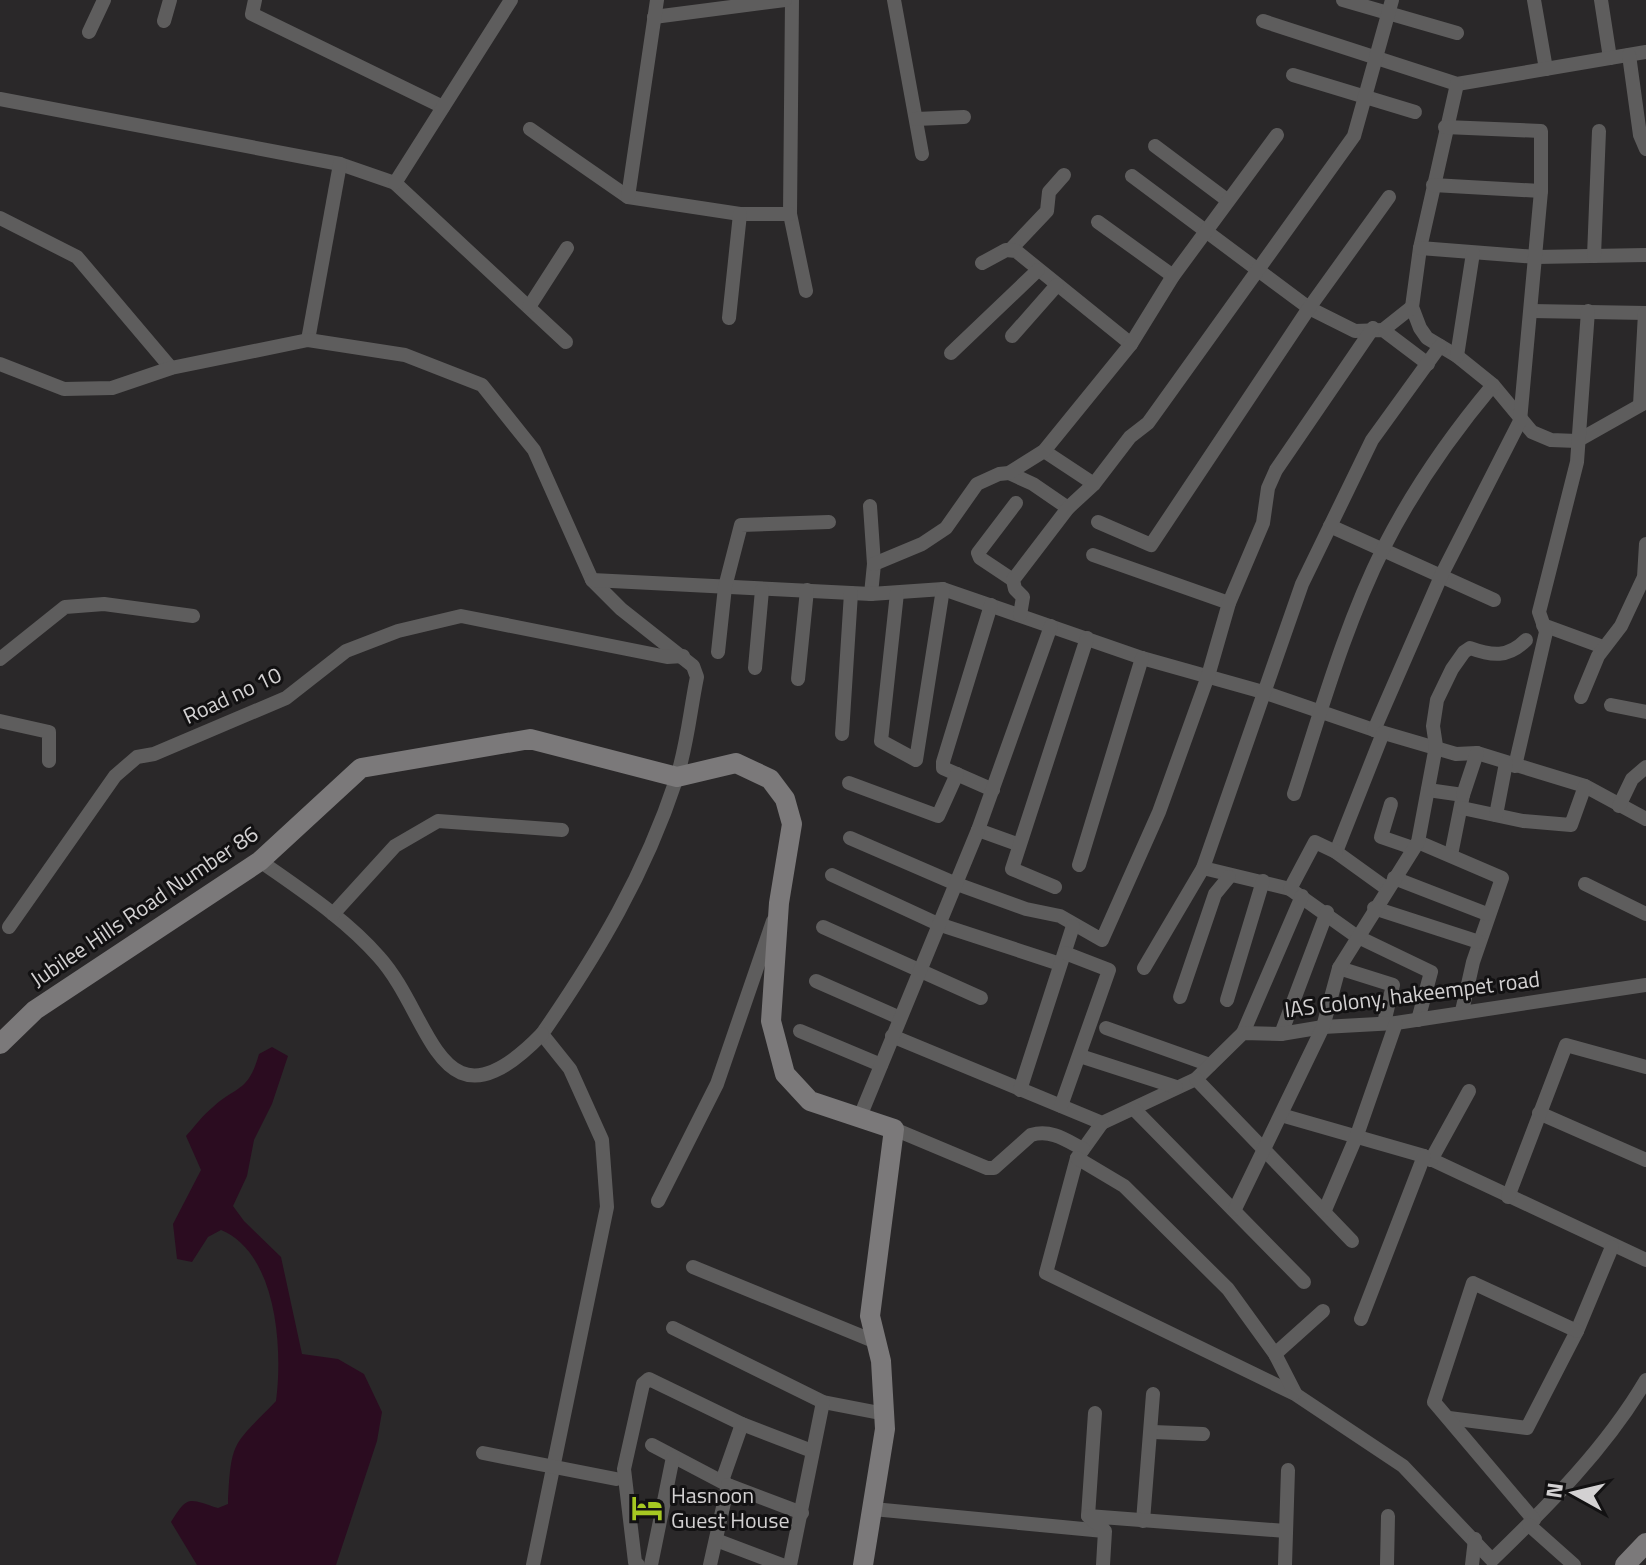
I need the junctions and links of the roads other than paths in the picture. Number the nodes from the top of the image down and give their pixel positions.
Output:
1 (104, 0) edge
2 (170, 0) edge
3 (255, 0) edge
4 (511, 0) edge
5 (657, 0) edge
6 (785, 0) edge
7 (792, 0) edge
8 (894, 0) edge
9 (1343, 0) edge
10 (1534, 0) edge
11 (1601, 0) edge
12 (1390, 6) edge
13 (654, 17) junction
14 (164, 21) dead end
15 (1263, 21) dead end
16 (89, 32) dead end
17 (1457, 33) dead end
18 (1646, 52) edge
19 (1629, 55) junction
20 (1375, 56) junction
21 (1610, 58) junction
22 (1546, 69) junction
23 (1293, 75) dead end
24 (1450, 81) junction
25 (0, 99) edge
26 (1365, 99) junction
27 (443, 107) junction
28 (1415, 112) dead end
29 (964, 117) dead end
30 (916, 119) junction
31 (1445, 127) junction
32 (530, 129) dead end
33 (1599, 131) dead end
34 (1277, 135) dead end
35 (1155, 146) dead end
36 (1646, 149) edge
37 (922, 154) dead end
38 (340, 164) junction
39 (1064, 175) dead end
40 (1132, 176) dead end
41 (395, 183) junction
42 (1433, 185) junction
43 (1541, 191) junction
44 (628, 197) junction
45 (1389, 197) dead end
46 (1227, 200) junction
47 (740, 214) junction
48 (790, 214) junction
49 (0, 218) edge
50 (1098, 222) dead end
51 (1205, 230) junction
52 (567, 248) dead end
53 (1420, 248) junction
54 (1011, 249) junction
55 (1473, 253) junction
56 (1646, 255) edge
57 (1594, 256) junction
58 (1536, 257) junction
59 (982, 263) dead end
60 (1038, 270) junction
61 (1257, 270) junction
62 (1173, 276) junction
63 (1057, 285) junction
64 (806, 291) dead end
65 (529, 307) junction
66 (1309, 308) junction
67 (1531, 311) junction
68 (1588, 311) junction
69 (1645, 313) edge
70 (729, 318) dead end
71 (1392, 321) junction
72 (1012, 336) dead end
73 (308, 340) junction
74 (566, 342) dead end
75 (1131, 344) junction
76 (951, 353) dead end
77 (1434, 355) junction
78 (1457, 356) junction
79 (0, 364) edge
80 (171, 368) junction
81 (1490, 388) junction
82 (1643, 404) edge
83 (1515, 431) junction
84 (1577, 443) junction
85 (1044, 451) junction
86 (1009, 473) junction
87 (1094, 484) junction
88 (1016, 503) dead end
89 (870, 506) dead end
90 (1068, 508) junction
91 (829, 522) dead end
92 (1098, 522) dead end
93 (1330, 526) junction
94 (1646, 544) edge
95 (1384, 548) junction
96 (1093, 555) dead end
97 (874, 564) junction
98 (1442, 574) junction
99 (1645, 575) edge
100 (592, 580) junction
101 (1013, 580) junction
102 (725, 587) junction
103 (943, 589) junction
104 (762, 590) junction
105 (807, 590) junction
106 (851, 593) junction
107 (897, 593) junction
108 (871, 594) junction
109 (1494, 600) dead end
110 (1229, 603) junction
111 (991, 605) junction
112 (1020, 615) junction
113 (193, 616) dead end
114 (1543, 625) junction
115 (1051, 626) junction
116 (1087, 638) junction
117 (1526, 640) dead end
118 (1603, 647) junction
119 (718, 652) dead end
120 (683, 656) junction
121 (1142, 658) junction
122 (0, 659) edge
123 (755, 668) dead end
124 (1208, 676) junction
125 (798, 679) dead end
126 (1263, 692) junction
127 (1581, 697) dead end
128 (1611, 705) dead end
129 (1645, 708) edge
130 (1321, 712) junction
131 (0, 721) edge
132 (1379, 731) junction
133 (842, 734) dead end
134 (1436, 746) junction
135 (1477, 753) junction
136 (49, 761) dead end
137 (1510, 764) junction
138 (1646, 767) edge
139 (957, 774) junction
140 (677, 777) junction
141 (849, 783) dead end
142 (1585, 786) junction
143 (993, 790) junction
144 (1428, 790) junction
145 (1294, 794) dead end
146 (1463, 802) junction
147 (1391, 804) dead end
148 (1619, 806) junction
149 (1496, 815) junction
150 (1646, 819) edge
151 (562, 830) dead end
152 (978, 830) junction
153 (850, 838) dead end
154 (1017, 844) junction
155 (1415, 845) junction
156 (1336, 852) junction
157 (1451, 855) junction
158 (260, 861) junction
159 (1079, 865) dead end
160 (1203, 868) junction
161 (832, 875) dead end
162 (1229, 877) junction
163 (1263, 881) junction
164 (954, 883) junction
165 (1390, 883) junction
166 (1585, 884) dead end
167 (1055, 887) dead end
168 (1296, 892) junction
169 (779, 903) junction
170 (1374, 908) junction
171 (1327, 912) junction
172 (333, 914) junction
173 (1487, 914) junction
174 (1646, 914) edge
175 (938, 924) junction
176 (1073, 926) junction
177 (9, 927) dead end
178 (823, 927) dead end
179 (1356, 936) junction
180 (1479, 942) junction
181 (1063, 958) junction
182 (1144, 968) dead end
183 (1339, 968) junction
184 (918, 971) junction
185 (816, 981) dead end
186 (1646, 985) edge
187 (1180, 997) dead end
188 (981, 998) dead end
189 (1227, 1000) dead end
190 (1462, 1011) junction
191 (900, 1018) junction
192 (1418, 1020) junction
193 (1390, 1023) junction
194 (1323, 1027) junction
195 (1106, 1028) dead end
196 (800, 1031) dead end
197 (1243, 1033) junction
198 (542, 1034) junction
199 (1281, 1034) junction
200 (892, 1036) junction
201 (0, 1044) edge
202 (1080, 1056) junction
203 (881, 1065) junction
204 (1210, 1065) junction
205 (1646, 1067) edge
206 (1196, 1079) junction
207 (1176, 1087) junction
208 (1020, 1090) junction
209 (1469, 1091) dead end
210 (1061, 1106) junction
211 (1135, 1110) junction
212 (1539, 1113) junction
213 (1281, 1115) junction
214 (859, 1119) junction
215 (1102, 1123) junction
216 (894, 1129) junction
217 (1357, 1135) junction
218 (1264, 1149) junction
219 (1080, 1153) junction
220 (1428, 1158) junction
221 (1646, 1160) edge
222 (1508, 1197) junction
223 (658, 1201) dead end
224 (1235, 1209) junction
225 (1325, 1210) junction
226 (1352, 1241) dead end
227 (1612, 1247) junction
228 (1646, 1260) edge
229 (693, 1267) dead end
230 (1304, 1282) dead end
231 (1323, 1311) dead end
232 (1361, 1319) dead end
233 (673, 1328) dead end
234 (1577, 1331) junction
235 (876, 1342) junction
236 (1275, 1354) junction
237 (1646, 1380) edge
238 (1153, 1394) dead end
239 (1295, 1394) junction
240 (823, 1402) junction
241 (1095, 1413) dead end
242 (885, 1414) junction
243 (1449, 1418) junction
244 (742, 1424) junction
245 (1153, 1432) junction
246 (1203, 1434) dead end
247 (652, 1445) dead end
248 (812, 1451) junction
249 (483, 1453) dead end
250 (673, 1457) junction
251 (552, 1467) junction
252 (1288, 1470) dead end
253 (616, 1479) dead end
254 (725, 1483) junction
255 (873, 1509) junction
256 (802, 1513) junction
257 (1088, 1516) junction
258 (1388, 1516) dead end
259 (1143, 1521) junction
260 (1531, 1522) junction
261 (1105, 1531) junction
262 (1286, 1531) junction
263 (1475, 1539) junction
264 (716, 1540) junction
265 (1646, 1543) edge
266 (533, 1565) edge
267 (638, 1565) edge
268 (651, 1565) edge
269 (710, 1565) edge
270 (782, 1565) edge
271 (790, 1565) edge
272 (863, 1565) edge
273 (1103, 1565) edge
274 (1285, 1565) edge
275 (1387, 1565) edge
276 (1472, 1565) edge
277 (1574, 1565) edge
278 (1625, 1565) edge

1 - 16 street
2 - 14 street
3 - 27 street
4 - 27 street
5 - 13 street
6 - 13 street
7 - 48 street
8 - 30 street
9 - 12 street
10 - 22 street
11 - 21 street
12 - 17 street
12 - 20 street
13 - 44 street
15 - 20 street
18 - 19 street
19 - 21 street
19 - 36 street
20 - 24 street
20 - 26 street
21 - 22 street
22 - 24 street
23 - 26 street
24 - 31 street
25 - 38 street
26 - 28 street
26 - 61 street
27 - 41 street
29 - 30 street
30 - 37 street
31 - 42 street
31 - 43 street
32 - 44 street
33 - 57 street
34 - 46 street
35 - 46 street
38 - 41 street
38 - 73 street
39 - 54 street
40 - 51 street
41 - 65 street
42 - 43 street
42 - 53 street
43 - 58 street
44 - 47 street
45 - 66 street
46 - 51 street
47 - 48 street
47 - 70 street
48 - 64 street
49 - 80 street
50 - 62 street
51 - 61 street
51 - 62 street
52 - 65 street
53 - 55 street
53 - 71 street
54 - 59 street
54 - 60 street
55 - 58 street
55 - 78 street
56 - 57 street
57 - 58 street
58 - 67 street
60 - 63 street
60 - 76 street
61 - 66 street
61 - 87 street
62 - 75 street
63 - 72 street
63 - 75 street
65 - 74 street
66 - 71 street
66 - 92 street
67 - 68 street
67 - 83 street
68 - 69 street
68 - 84 street
69 - 82 street
71 - 77 street
71 - 77 street
71 - 110 street
73 - 80 street
73 - 100 street
75 - 85 street
77 - 78 street
77 - 93 street
78 - 81 street
79 - 80 street
81 - 83 street
81 - 95 street
82 - 84 street
83 - 84 street
83 - 98 street
84 - 114 street
85 - 86 street
85 - 87 street
86 - 90 street
86 - 97 street
87 - 90 street
88 - 101 street
89 - 97 street
90 - 101 street
91 - 102 street
93 - 95 street
93 - 126 street
94 - 99 street
95 - 98 street
95 - 130 street
96 - 110 street
97 - 108 street
98 - 109 street
98 - 132 street
99 - 118 street
100 - 102 street
100 - 120 street
101 - 112 street
102 - 104 street
102 - 119 street
103 - 107 street
103 - 107 street
103 - 111 street
104 - 105 street
104 - 123 street
105 - 106 street
105 - 125 street
106 - 108 street
106 - 133 street
107 - 108 street
110 - 124 street
111 - 112 street
111 - 139 street
112 - 115 street
113 - 122 street
114 - 118 street
114 - 137 street
115 - 116 street
115 - 143 street
116 - 121 street
116 - 154 street
117 - 134 street
118 - 127 street
120 - 140 street
120 - 177 street, Road no 10
121 - 124 street
121 - 159 street
124 - 126 street
124 - 176 street
126 - 130 street
126 - 160 street
128 - 129 street
130 - 132 street
130 - 145 street
131 - 136 street
132 - 134 street
132 - 156 street
134 - 135 street
134 - 144 street
135 - 137 street
135 - 146 street
137 - 142 street
137 - 149 street
138 - 148 street
139 - 141 street
139 - 143 street
140 - 158 street, Jubilee Hills Road Number 86
140 - 169 street
140 - 198 street
142 - 148 street
142 - 149 street
143 - 152 street
144 - 146 street
144 - 155 street
146 - 149 street
146 - 157 street
147 - 155 street
148 - 150 street
151 - 172 street
152 - 154 street
152 - 164 street
153 - 164 street
154 - 167 street
155 - 157 street
155 - 165 street
156 - 165 street
156 - 168 street
157 - 173 street
158 - 172 street
158 - 201 street, Jubilee Hills Road Number 86
160 - 162 street
160 - 182 street
161 - 175 street
162 - 163 street
162 - 187 street
163 - 168 street
163 - 189 street
164 - 175 street
164 - 176 street
165 - 170 street
165 - 173 street
166 - 174 street
168 - 171 street
168 - 197 street
169 - 214 street
169 - 223 street
170 - 179 street
170 - 180 street
171 - 179 street
171 - 199 street
172 - 198 street
173 - 180 street
175 - 181 street
175 - 184 street
176 - 181 street
178 - 184 street
179 - 183 street
179 - 192 street
180 - 190 street
181 - 202 street
181 - 208 street
183 - 193 street
183 - 194 street
184 - 188 street
184 - 191 street
185 - 191 street
186 - 190 street, IAS Colony, hakeempet road
190 - 192 street, IAS Colony, hakeempet road
191 - 200 street
192 - 193 street, IAS Colony, hakeempet road
193 - 194 street, IAS Colony, hakeempet road
193 - 217 street
194 - 199 street, IAS Colony, hakeempet road
194 - 213 street
195 - 204 street
196 - 203 street
197 - 199 street, IAS Colony, hakeempet road
197 - 204 street
198 - 251 street
200 - 203 street
200 - 208 street
202 - 207 street
202 - 210 street
203 - 214 street
204 - 206 street
205 - 212 street
206 - 207 street
206 - 218 street
207 - 211 street
208 - 210 street
209 - 220 street
210 - 215 street
211 - 215 street
211 - 224 street
212 - 221 street
212 - 222 street
213 - 217 street
213 - 218 street
214 - 216 street
215 - 219 street
216 - 219 street
216 - 235 street
217 - 220 street
217 - 225 street
218 - 224 street
218 - 225 street
219 - 236 street
219 - 239 street
220 - 222 street
220 - 232 street
222 - 227 street
224 - 230 street
225 - 226 street
227 - 228 street
227 - 234 street
229 - 235 street
231 - 236 street
233 - 240 street
234 - 243 street
234 - 243 street
235 - 242 street
236 - 239 street
237 - 260 street
238 - 245 street
239 - 263 street
240 - 242 street
240 - 248 street
241 - 257 street
242 - 255 street
243 - 260 street
244 - 248 street
244 - 254 street
244 - 267 street
245 - 246 street
245 - 259 street
247 - 250 street
248 - 256 street
249 - 251 street
250 - 254 street
250 - 268 street
251 - 253 street
251 - 266 street
252 - 262 street
254 - 256 street
254 - 264 street
255 - 261 street
255 - 272 street
256 - 271 street
257 - 259 street
257 - 261 street
258 - 275 street
259 - 262 street
260 - 263 street
260 - 277 street
261 - 273 street
262 - 274 street
263 - 276 street
264 - 269 street
264 - 270 street
265 - 278 street

